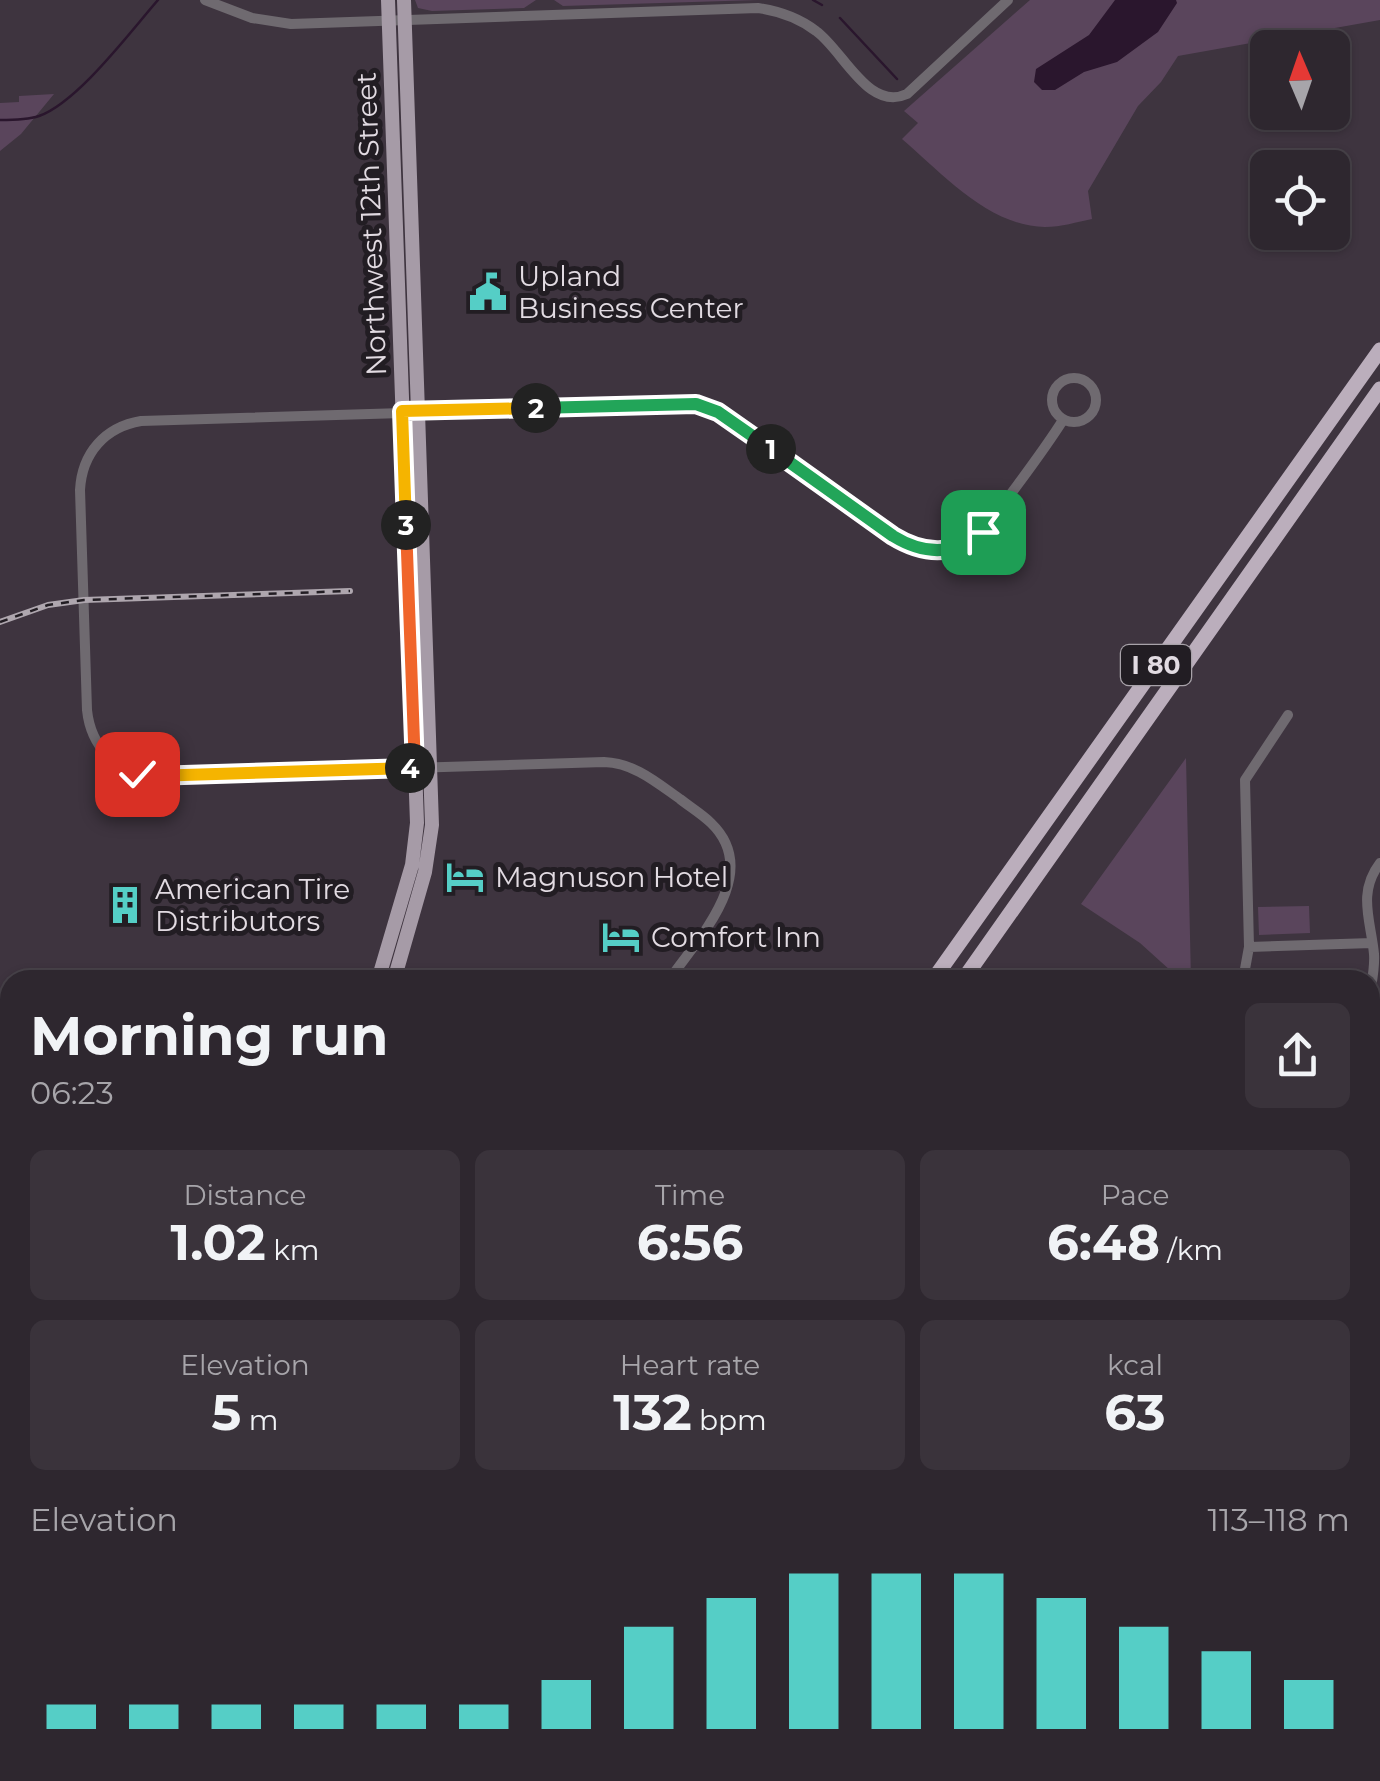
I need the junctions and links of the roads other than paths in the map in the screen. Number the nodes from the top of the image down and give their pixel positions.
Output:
1 (205, 0) edge
2 (388, 0) edge
3 (404, 0) edge
4 (1008, 0) edge
5 (397, 20) junction
6 (1380, 350) edge
7 (1380, 389) edge
8 (410, 411) junction
9 (1063, 420) junction
10 (1288, 715) dead end
11 (423, 768) junction
12 (1379, 864) edge
13 (1372, 943) junction
14 (1249, 947) junction
15 (381, 970) edge
16 (397, 970) edge
17 (675, 970) edge
18 (940, 970) edge
19 (970, 970) edge
20 (1245, 970) edge
21 (1373, 970) edge

1 - 5 street
2 - 5 main road, Northwest 12th Street
3 - 5 main road, Northwest 12th Street
4 - 5 street
5 - 8 main road, Northwest 12th Street
6 - 18 highway, I 80
7 - 19 highway, I 80
8 - 9 street
8 - 11 main road, Northwest 12th Street
8 - 11 street
9 - 9 street
10 - 14 street
11 - 15 main road, Northwest 12th Street
11 - 16 main road, Northwest 12th Street
11 - 17 street
12 - 13 street
13 - 14 street
13 - 21 street
14 - 20 street

